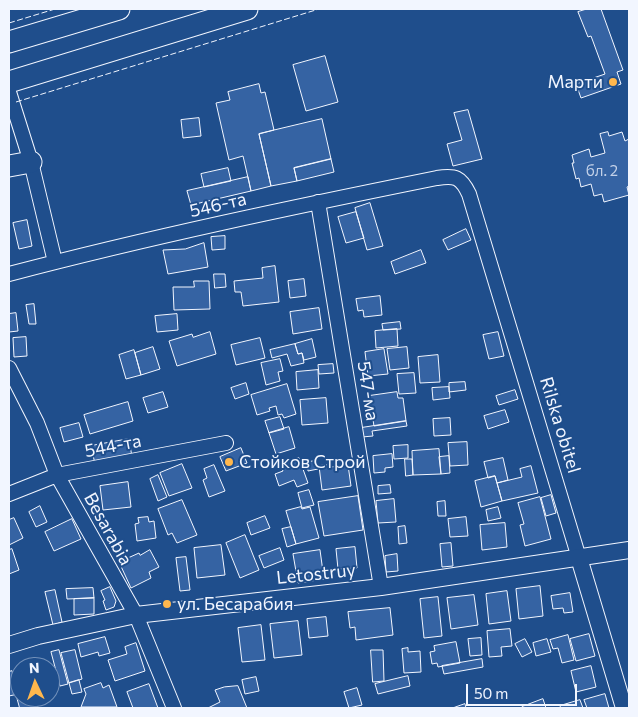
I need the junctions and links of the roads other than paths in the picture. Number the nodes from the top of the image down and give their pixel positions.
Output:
1 (119, 9) edge
2 (247, 9) edge
3 (9, 42) edge
4 (9, 82) edge
5 (9, 92) edge
6 (31, 162) junction
7 (9, 166) edge
8 (436, 178) joint
9 (318, 202) junction
10 (55, 262) junction
11 (9, 274) edge
12 (9, 368) edge
13 (226, 443) dead end
14 (57, 475) junction
15 (9, 494) edge
16 (629, 550) edge
17 (579, 558) junction
18 (381, 587) junction
19 (136, 615) junction
20 (9, 645) edge
21 (174, 708) edge
22 (624, 708) edge

1 - 3 main road
2 - 4 main road
5 - 6 street
6 - 7 main road
6 - 10 street
8 - 9 street, 546-та
8 - 17 street, Rilska obitel
9 - 10 street, 546-та
9 - 18 street, 547-ма
10 - 11 street, 546-та
12 - 14 street, Besarabia
13 - 14 street, 544-та
14 - 15 street, 544-та
14 - 19 street, Besarabia
16 - 17 street, Letostruy
17 - 18 street, Letostruy
17 - 22 street, Rilska obitel
18 - 19 street, Letostruy
19 - 20 street, Letostruy
19 - 21 street, Besarabia

